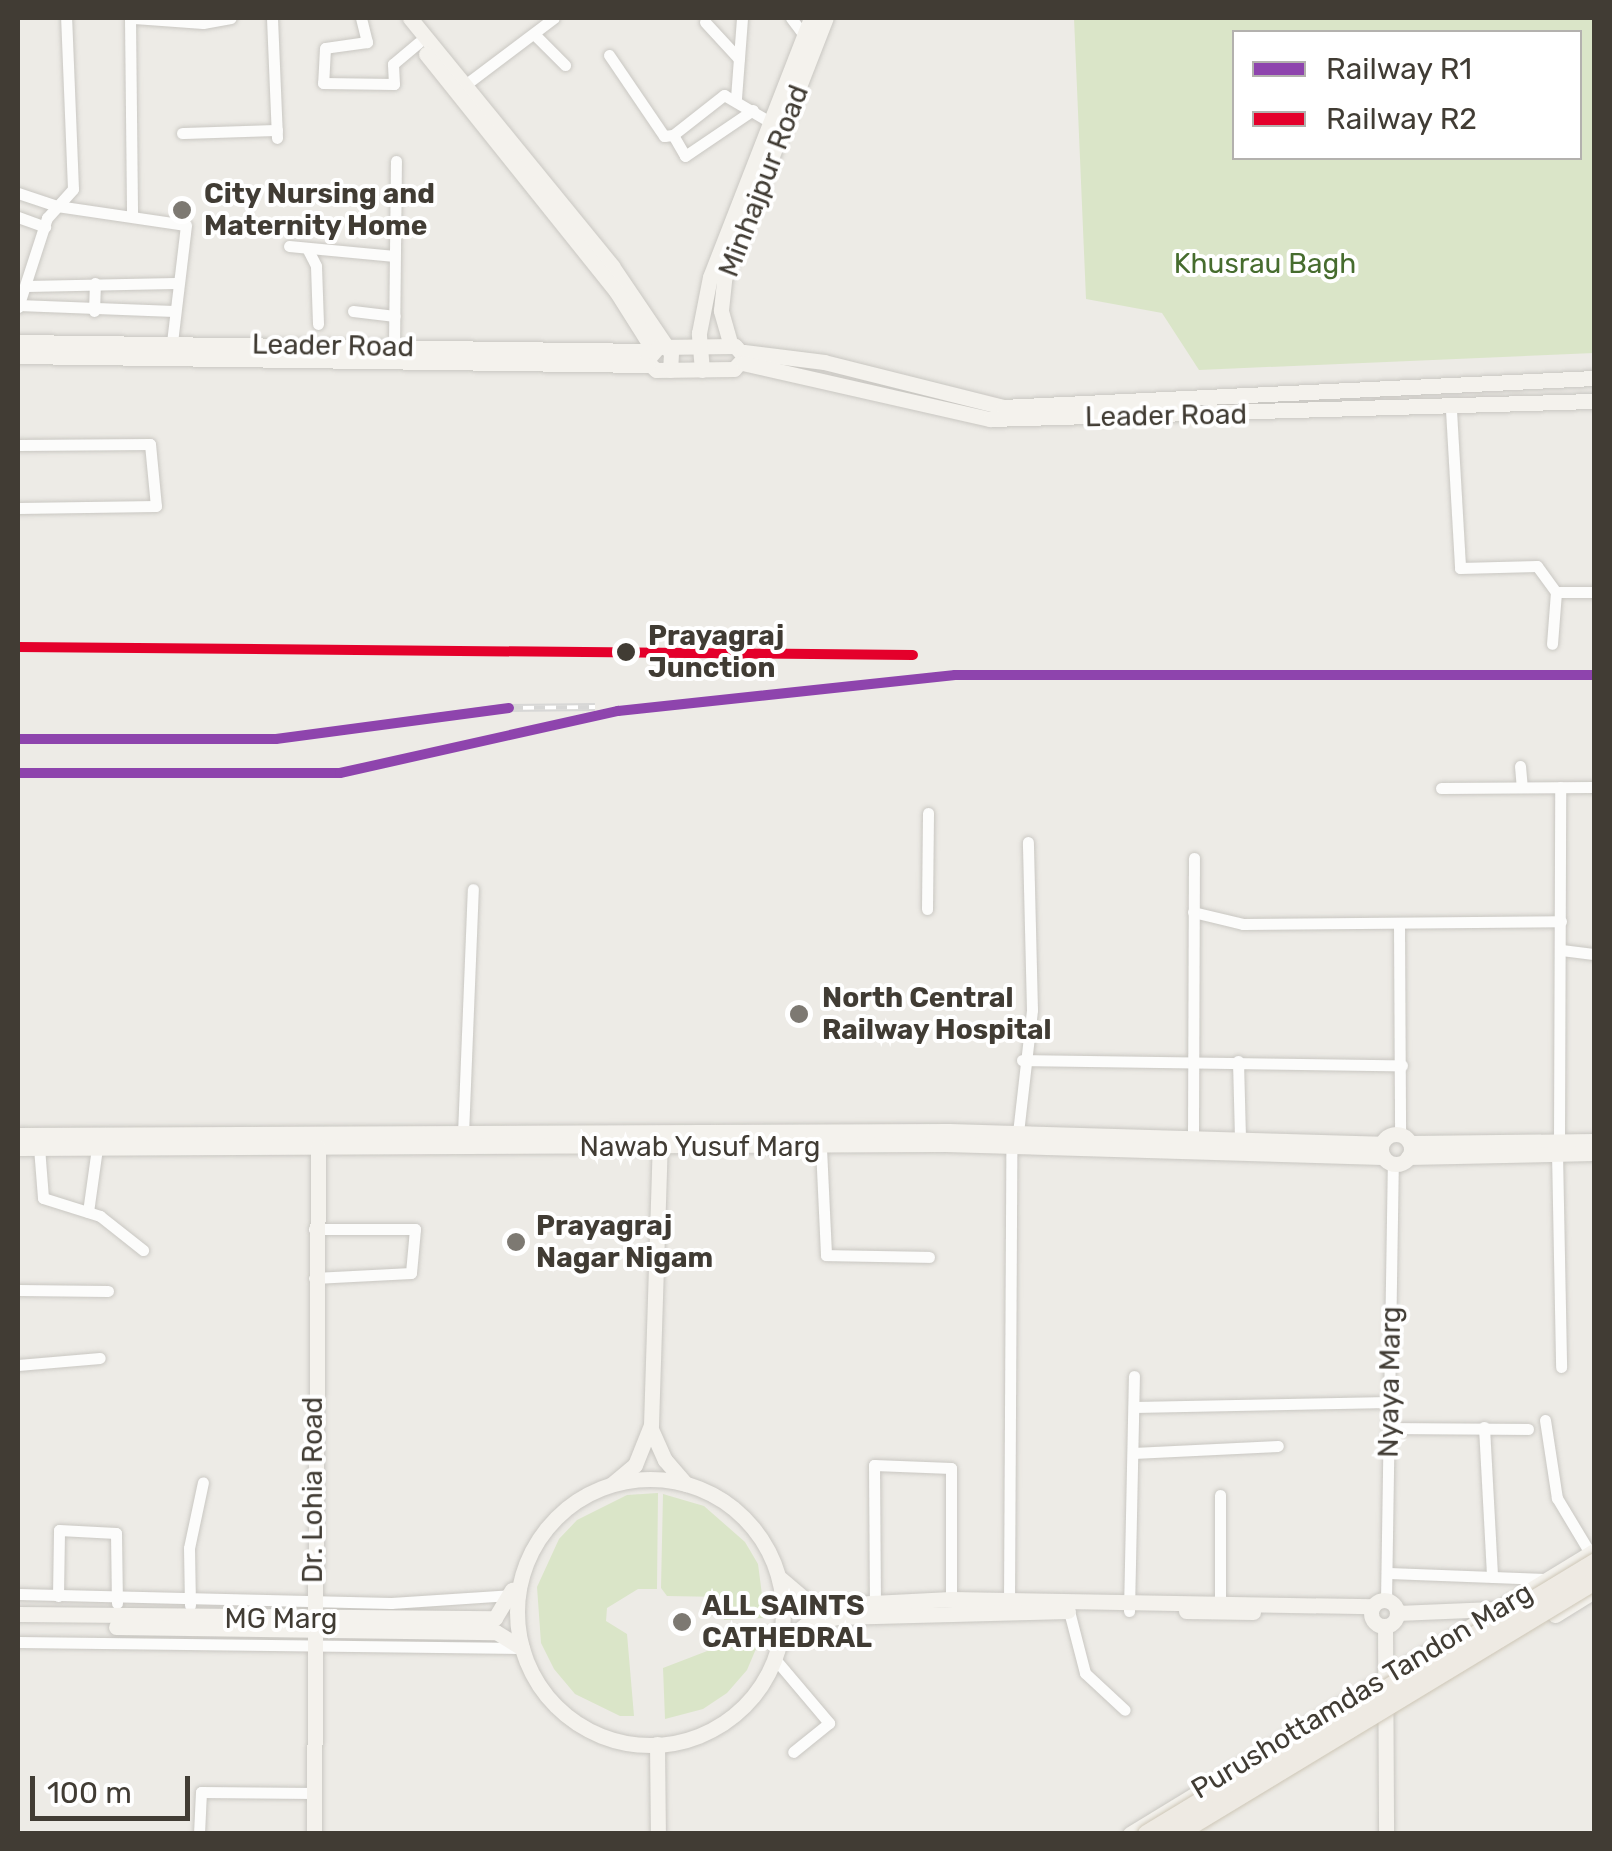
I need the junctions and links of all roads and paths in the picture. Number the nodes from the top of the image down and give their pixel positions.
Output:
1 (66, 18) edge
2 (132, 18) edge
3 (231, 18) edge
4 (272, 18) edge
5 (361, 18) edge
6 (399, 18) edge
7 (410, 18) edge
8 (554, 18) edge
9 (742, 18) edge
10 (791, 18) edge
11 (811, 18) edge
12 (826, 18) edge
13 (705, 22) dead end
14 (534, 34) junction
15 (804, 35) junction
16 (418, 44) junction
17 (609, 56) dead end
18 (739, 60) junction
19 (565, 65) dead end
20 (465, 85) junction
21 (736, 98) junction
22 (754, 110) junction
23 (770, 122) junction
24 (182, 132) dead end
25 (673, 135) junction
26 (396, 161) dead end
27 (18, 193) edge
28 (57, 206) junction
29 (132, 216) junction
30 (18, 217) edge
31 (45, 227) junction
32 (289, 246) dead end
33 (307, 248) junction
34 (395, 256) junction
35 (95, 283) junction
36 (175, 283) junction
37 (26, 286) junction
38 (18, 306) edge
39 (94, 311) junction
40 (174, 311) junction
41 (353, 312) dead end
42 (395, 316) junction
43 (318, 324) dead end
44 (18, 342) edge
45 (172, 343) junction
46 (698, 346) junction
47 (394, 347) junction
48 (653, 353) junction
49 (739, 354) junction
50 (18, 356) edge
51 (670, 370) junction
52 (702, 370) junction
53 (1594, 378) edge
54 (1594, 401) edge
55 (1451, 410) junction
56 (1021, 412) junction
57 (18, 445) edge
58 (18, 508) edge
59 (1556, 592) junction
60 (1594, 592) edge
61 (1552, 644) dead end
62 (1520, 766) dead end
63 (1560, 787) junction
64 (1594, 787) edge
65 (1441, 788) dead end
66 (1522, 788) junction
67 (928, 813) dead end
68 (1028, 842) dead end
69 (1194, 858) dead end
70 (472, 889) dead end
71 (927, 909) dead end
72 (1193, 912) junction
73 (1562, 921) junction
74 (1399, 923) junction
75 (1560, 950) junction
76 (1594, 954) edge
77 (1022, 1060) junction
78 (1191, 1060) junction
79 (1238, 1061) junction
80 (1402, 1065) junction
81 (464, 1134) junction
82 (18, 1135) edge
83 (1193, 1136) junction
84 (660, 1137) junction
85 (1240, 1138) junction
86 (1014, 1140) junction
87 (1594, 1141) edge
88 (1558, 1146) junction
89 (40, 1147) junction
90 (318, 1147) junction
91 (18, 1148) edge
92 (97, 1148) junction
93 (822, 1148) junction
94 (1396, 1150) junction
95 (1594, 1153) edge
96 (88, 1212) junction
97 (314, 1229) junction
98 (143, 1250) dead end
99 (929, 1257) dead end
100 (314, 1278) junction
101 (18, 1290) edge
102 (108, 1292) dead end
103 (100, 1358) dead end
104 (18, 1365) edge
105 (1560, 1367) dead end
106 (1134, 1376) dead end
107 (1389, 1402) junction
108 (1134, 1407) junction
109 (1546, 1420) dead end
110 (650, 1424) junction
111 (1484, 1427) junction
112 (1389, 1428) junction
113 (1528, 1429) dead end
114 (1278, 1446) dead end
115 (1133, 1453) junction
116 (203, 1482) dead end
117 (688, 1484) junction
118 (609, 1486) junction
119 (1220, 1495) dead end
120 (1593, 1556) edge
121 (1388, 1574) junction
122 (520, 1576) junction
123 (1492, 1576) junction
124 (1546, 1579) junction
125 (781, 1580) junction
126 (1594, 1581) edge
127 (1594, 1592) edge
128 (18, 1594) edge
129 (510, 1595) junction
130 (58, 1596) junction
131 (117, 1596) junction
132 (190, 1598) junction
133 (951, 1599) junction
134 (1220, 1600) junction
135 (312, 1601) junction
136 (1129, 1606) junction
137 (1009, 1607) junction
138 (875, 1608) junction
139 (1382, 1608) junction
140 (1495, 1608) junction
141 (1069, 1611) junction
142 (18, 1614) edge
143 (117, 1617) junction
144 (191, 1619) junction
145 (18, 1624) edge
146 (312, 1633) junction
147 (18, 1642) edge
148 (522, 1648) junction
149 (777, 1652) junction
150 (1382, 1679) junction
151 (1125, 1710) dead end
152 (1388, 1713) junction
153 (657, 1744) junction
154 (793, 1752) dead end
155 (314, 1793) junction
156 (199, 1834) edge
157 (314, 1834) edge
158 (658, 1834) edge
159 (1130, 1834) edge
160 (1147, 1834) edge
161 (1177, 1834) edge
162 (1194, 1834) edge
163 (1386, 1834) edge

1 - 28 street
2 - 3 street
2 - 29 street
4 - 24 street
5 - 16 street
6 - 16 main road
7 - 20 main road
8 - 14 street
9 - 18 street
10 - 15 street
11 - 15 main road, Minhajpur Road
12 - 49 main road, Minhajpur Road
13 - 18 street
14 - 19 street
14 - 20 street
15 - 23 main road, Minhajpur Road
16 - 48 main road
17 - 25 street
18 - 21 street
20 - 48 main road
21 - 22 street
21 - 25 street
22 - 23 street
22 - 25 street
23 - 46 main road, Minhajpur Road
26 - 34 street
27 - 28 street
28 - 29 street
28 - 31 street
29 - 36 street
30 - 31 street
31 - 37 street
32 - 33 street
33 - 34 street
33 - 43 street
34 - 42 street
35 - 36 street
35 - 37 street
35 - 39 street
36 - 40 street
37 - 38 street
38 - 39 street
39 - 40 street
40 - 45 street
41 - 42 street
42 - 47 street
44 - 45 main road, Leader Road
45 - 47 main road, Leader Road
46 - 48 main road
46 - 49 main road
46 - 52 main road, Minhajpur Road
47 - 48 main road, Leader Road
48 - 50 main road, Leader Road
48 - 51 main road
48 - 51 main road
49 - 52 main road
49 - 56 main road, Leader Road
51 - 52 main road
53 - 56 main road, Leader Road
54 - 55 main road, Leader Road
55 - 56 main road, Leader Road
55 - 59 street
57 - 58 street
59 - 60 street
59 - 61 street
62 - 66 street
63 - 64 street
63 - 66 street
63 - 73 street
65 - 66 street
67 - 71 street
68 - 77 street
69 - 72 street
70 - 81 street
72 - 74 street
72 - 78 street
73 - 74 street
73 - 75 street
74 - 80 street, Nyaya Marg
75 - 76 street
75 - 88 street
77 - 78 street
77 - 86 street
78 - 79 street
78 - 83 street
79 - 80 street
79 - 85 street
80 - 94 street, Nyaya Marg
81 - 82 main road, Nawab Yusuf Marg
81 - 84 main road, Nawab Yusuf Marg
83 - 85 main road, Nawab Yusuf Marg
83 - 86 main road, Nawab Yusuf Marg
84 - 86 main road, Nawab Yusuf Marg
84 - 90 main road, Nawab Yusuf Marg
84 - 93 main road, Nawab Yusuf Marg
84 - 110 main road
85 - 94 main road, Nawab Yusuf Marg
86 - 93 main road, Nawab Yusuf Marg
86 - 94 main road, Nawab Yusuf Marg
86 - 137 street
87 - 88 main road, Nawab Yusuf Marg
88 - 94 main road, Nawab Yusuf Marg
88 - 95 main road, Nawab Yusuf Marg
88 - 105 street
89 - 91 main road, Nawab Yusuf Marg
89 - 92 main road, Nawab Yusuf Marg
89 - 96 street
90 - 92 main road, Nawab Yusuf Marg
90 - 97 main road, Dr. Lohia Road
92 - 96 street
93 - 99 street
94 - 107 street, Nyaya Marg
96 - 98 street
97 - 100 main road, Dr. Lohia Road
97 - 100 street
100 - 135 main road, Dr. Lohia Road
101 - 102 street
103 - 104 street
106 - 108 street
107 - 108 street
107 - 112 street, Nyaya Marg
108 - 115 street
109 - 120 street
110 - 117 main road
110 - 118 main road
111 - 112 street
111 - 113 street
111 - 123 street
112 - 121 street, Nyaya Marg
114 - 115 street
115 - 136 street
116 - 132 street
117 - 118 main road
117 - 125 main road
118 - 122 main road
119 - 134 street
120 - 124 main road, Purushottamdas Tandon Marg
120 - 160 main road, bridge
121 - 123 street
121 - 139 street, Nyaya Marg
122 - 129 main road
122 - 148 main road
123 - 124 street
124 - 140 main road, Purushottamdas Tandon Marg
125 - 138 main road
125 - 149 main road
126 - 161 main road, bridge
127 - 152 main road, Purushottamdas Tandon Marg
128 - 130 street
129 - 135 street
129 - 146 main road, MG Marg
130 - 131 street
130 - 131 street
131 - 132 street
131 - 143 street
132 - 135 street
132 - 144 street
133 - 137 main road
133 - 138 main road
133 - 138 street
134 - 136 main road
134 - 139 main road
135 - 146 main road, Dr. Lohia Road
136 - 137 main road
136 - 139 main road
136 - 141 main road
137 - 138 main road
137 - 141 main road
138 - 149 main road
139 - 140 main road
139 - 150 main road
140 - 150 main road, Purushottamdas Tandon Marg
141 - 151 street
142 - 143 main road, MG Marg
143 - 144 main road, MG Marg
144 - 146 main road, MG Marg
145 - 146 main road, MG Marg
146 - 147 street
146 - 148 main road, MG Marg
146 - 155 main road, Dr. Lohia Road
148 - 153 main road
149 - 153 main road
149 - 154 street
150 - 152 main road
150 - 159 main road, Purushottamdas Tandon Marg
152 - 162 main road, Purushottamdas Tandon Marg
152 - 163 main road
153 - 158 main road
155 - 156 street
155 - 157 main road, Dr. Lohia Road

